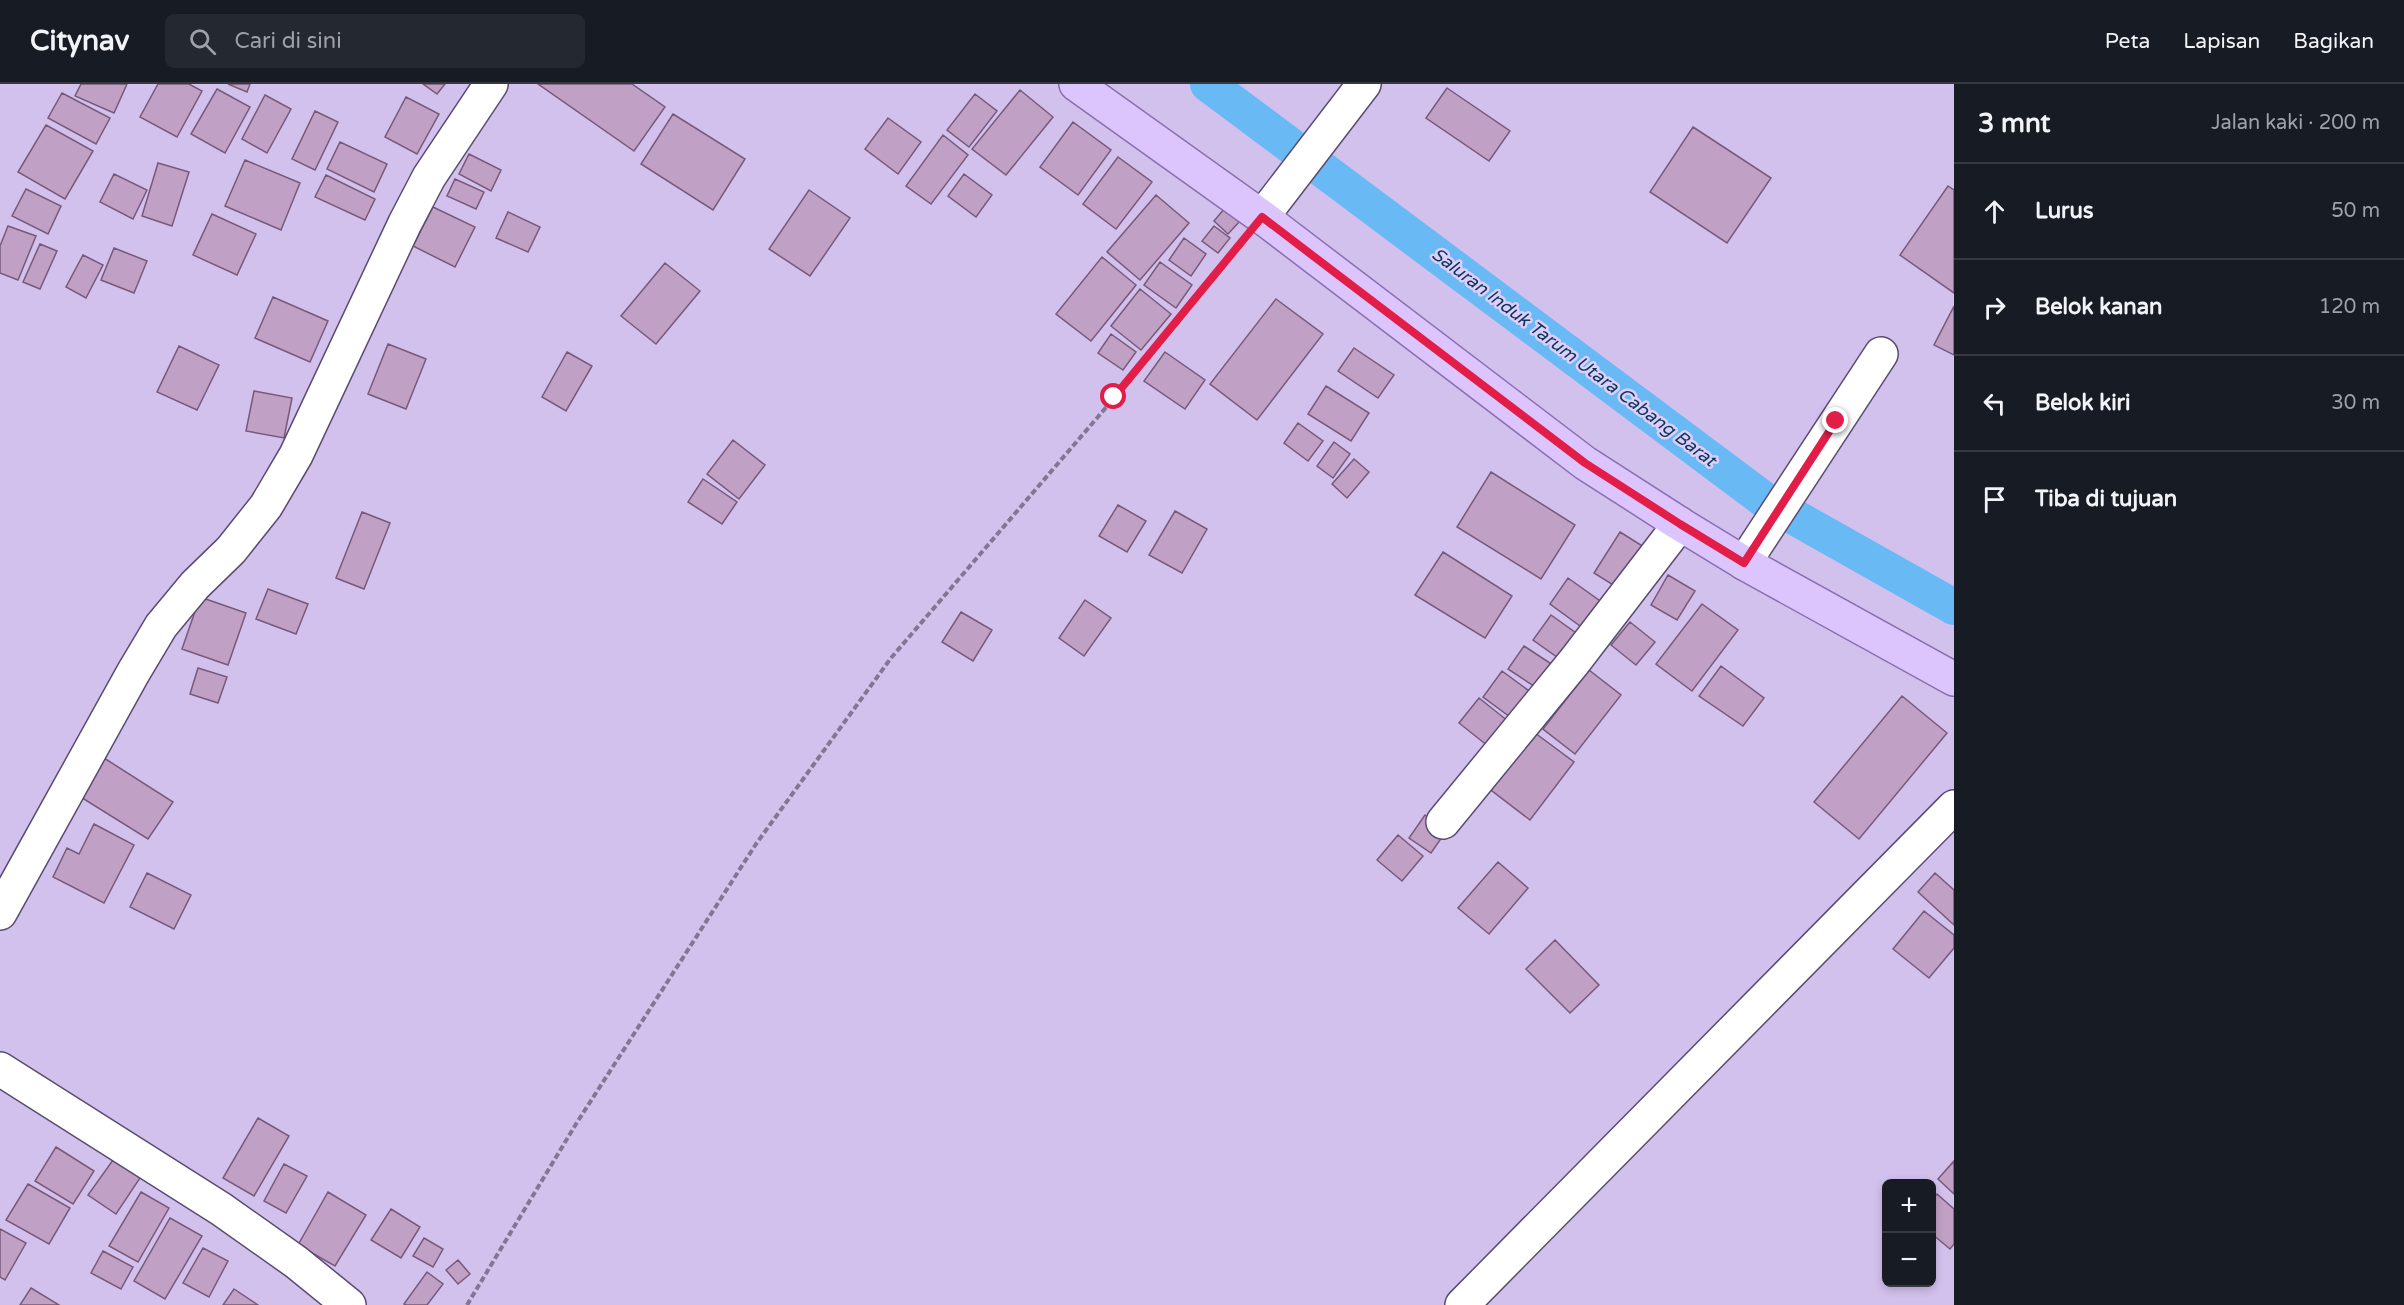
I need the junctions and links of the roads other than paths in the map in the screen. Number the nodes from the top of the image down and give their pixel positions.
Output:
1 (490, 84) edge
2 (1076, 84) edge
3 (1364, 84) edge
4 (1271, 206) junction
5 (1881, 354) dead end
6 (1680, 524) junction
7 (1752, 551) junction
8 (1954, 679) edge
9 (1954, 807) edge
10 (1443, 822) dead end
11 (0, 913) edge
12 (0, 1069) edge
13 (349, 1305) edge
14 (1462, 1305) edge

1 - 11 street
2 - 4 main road
3 - 4 street
4 - 6 main road
5 - 7 street
6 - 7 main road
6 - 10 street
7 - 8 main road
9 - 14 street
12 - 13 street

